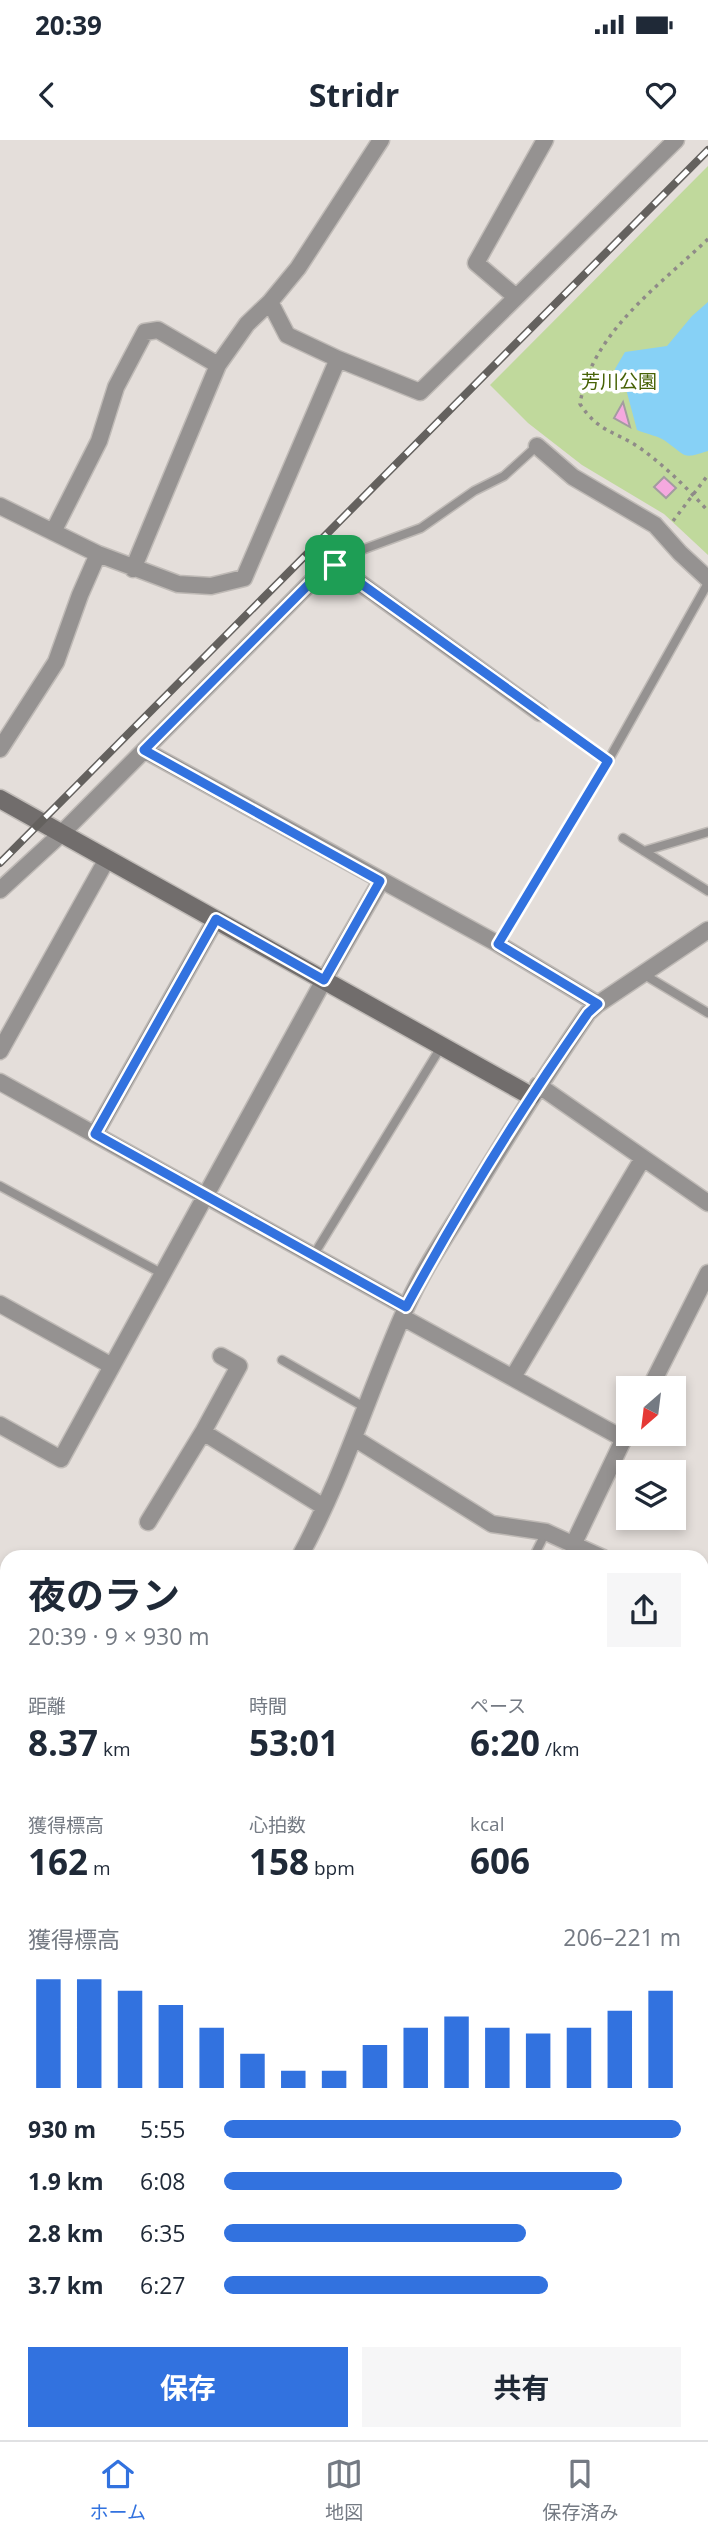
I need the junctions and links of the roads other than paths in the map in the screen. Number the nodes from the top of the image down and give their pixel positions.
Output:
1 (381, 140) edge
2 (545, 140) edge
3 (676, 140) edge
4 (516, 297) junction
5 (270, 302) junction
6 (338, 359) junction
7 (218, 365) junction
8 (537, 446) joint
9 (0, 506) edge
10 (52, 532) junction
11 (98, 554) junction
12 (335, 565) junction
13 (133, 569) junction
14 (708, 581) edge
15 (540, 713) joint
16 (0, 749) edge
17 (144, 750) junction
18 (608, 761) junction
19 (0, 799) edge
20 (708, 832) edge
21 (61, 834) junction
22 (624, 838) dead end
23 (644, 851) junction
24 (107, 859) junction
25 (380, 881) junction
26 (0, 890) edge
27 (708, 891) edge
28 (216, 919) junction
29 (708, 930) edge
30 (498, 944) junction
31 (643, 974) junction
32 (324, 980) junction
33 (598, 1004) junction
34 (708, 1013) edge
35 (442, 1045) junction
36 (0, 1051) edge
37 (0, 1082) edge
38 (534, 1091) junction
39 (95, 1134) junction
40 (643, 1158) junction
41 (0, 1186) edge
42 (204, 1196) junction
43 (708, 1203) edge
44 (313, 1256) junction
45 (708, 1273) edge
46 (163, 1274) junction
47 (0, 1304) edge
48 (404, 1312) junction
49 (221, 1356) dead end
50 (282, 1360) dead end
51 (112, 1366) junction
52 (656, 1376) edge
53 (513, 1377) junction
54 (366, 1408) junction
55 (0, 1425) edge
56 (616, 1430) edge
57 (203, 1432) junction
58 (354, 1438) junction
59 (621, 1446) edge
60 (324, 1507) junction
61 (148, 1522) dead end
62 (547, 1532) junction
63 (574, 1543) junction
64 (303, 1550) edge
65 (537, 1550) edge
66 (588, 1550) edge

1 - 5 street
2 - 4 street
3 - 4 street
4 - 6 street
5 - 6 street
5 - 7 street
6 - 13 street
7 - 10 street
7 - 13 street
8 - 12 lane
8 - 14 street
9 - 10 street
10 - 11 street
11 - 13 street
11 - 16 street
12 - 15 street
12 - 17 street
14 - 18 lane
15 - 18 lane
17 - 21 street
17 - 25 street
18 - 30 lane
19 - 21 street
20 - 23 lane
21 - 24 street
21 - 26 street
22 - 23 lane
23 - 27 lane
24 - 28 street
24 - 36 street
25 - 30 street
25 - 32 street
28 - 32 street
28 - 39 street
29 - 31 street
30 - 33 street
31 - 33 street
31 - 34 lane
32 - 35 street
32 - 42 street
33 - 38 street
35 - 38 street
35 - 44 lane
37 - 39 street
38 - 40 street
38 - 48 street
39 - 42 street
40 - 43 street
40 - 53 street
41 - 46 lane
42 - 44 street
42 - 46 street
44 - 48 street
45 - 52 street
46 - 51 street
47 - 51 street
48 - 53 street
48 - 54 street
49 - 57 street
50 - 54 lane
51 - 55 street
53 - 56 street
54 - 58 street
57 - 60 street
57 - 61 street
58 - 60 street
58 - 62 street
59 - 63 street
60 - 64 street
62 - 63 street
62 - 65 lane
63 - 66 street

